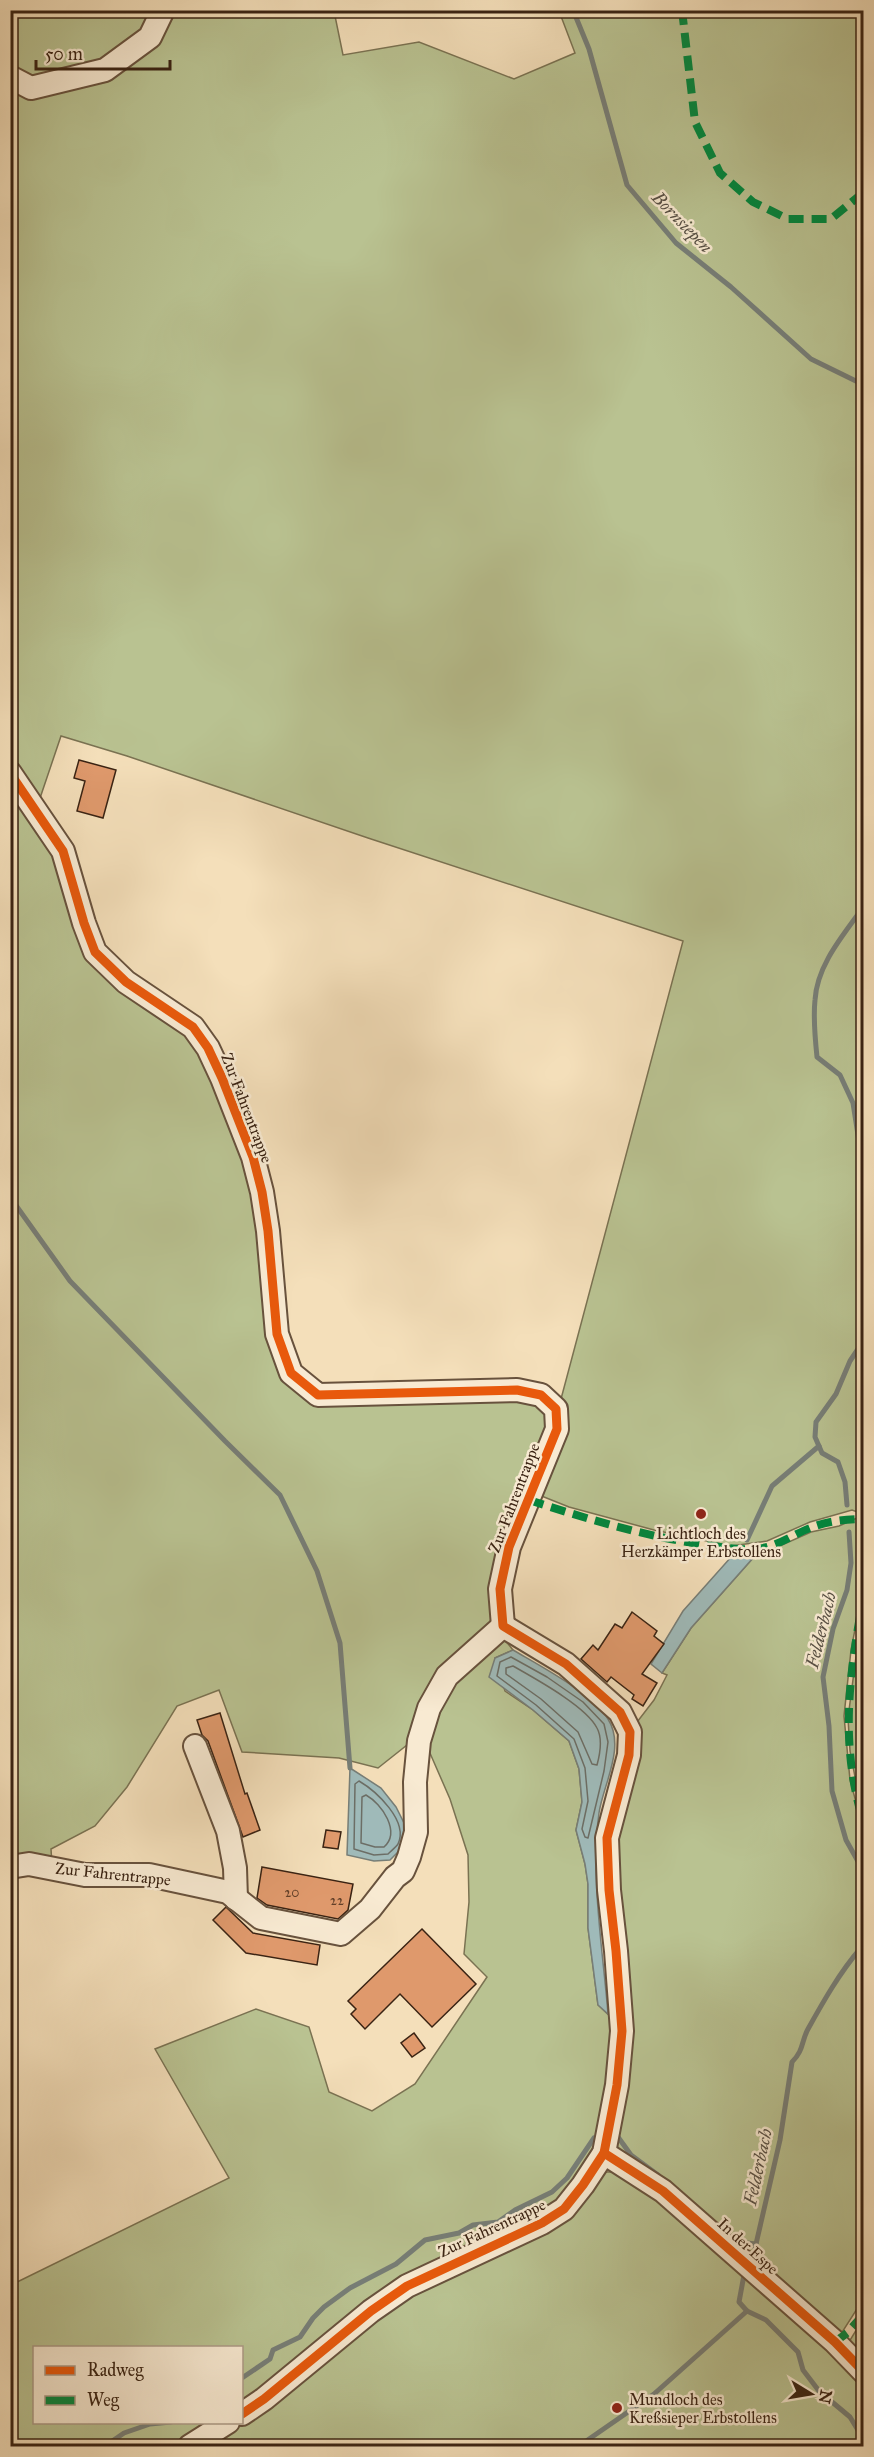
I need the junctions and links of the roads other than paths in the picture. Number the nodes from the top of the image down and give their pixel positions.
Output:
1 (164, 10) edge
2 (10, 77) edge
3 (10, 773) edge
4 (503, 1626) junction
5 (195, 1746) dead end
6 (10, 1867) edge
7 (236, 1899) junction
8 (604, 2152) junction
9 (864, 2372) edge
10 (243, 2413) edge
11 (225, 2424) edge
12 (190, 2446) edge

1 - 2 street
3 - 4 street, Zur Fahrentrappe
4 - 7 street, Zur Fahrentrappe
4 - 8 street, Zur Fahrentrappe
5 - 7 street
6 - 7 street, Zur Fahrentrappe
8 - 9 street, In der Espe
8 - 10 street, Zur Fahrentrappe
11 - 12 street

